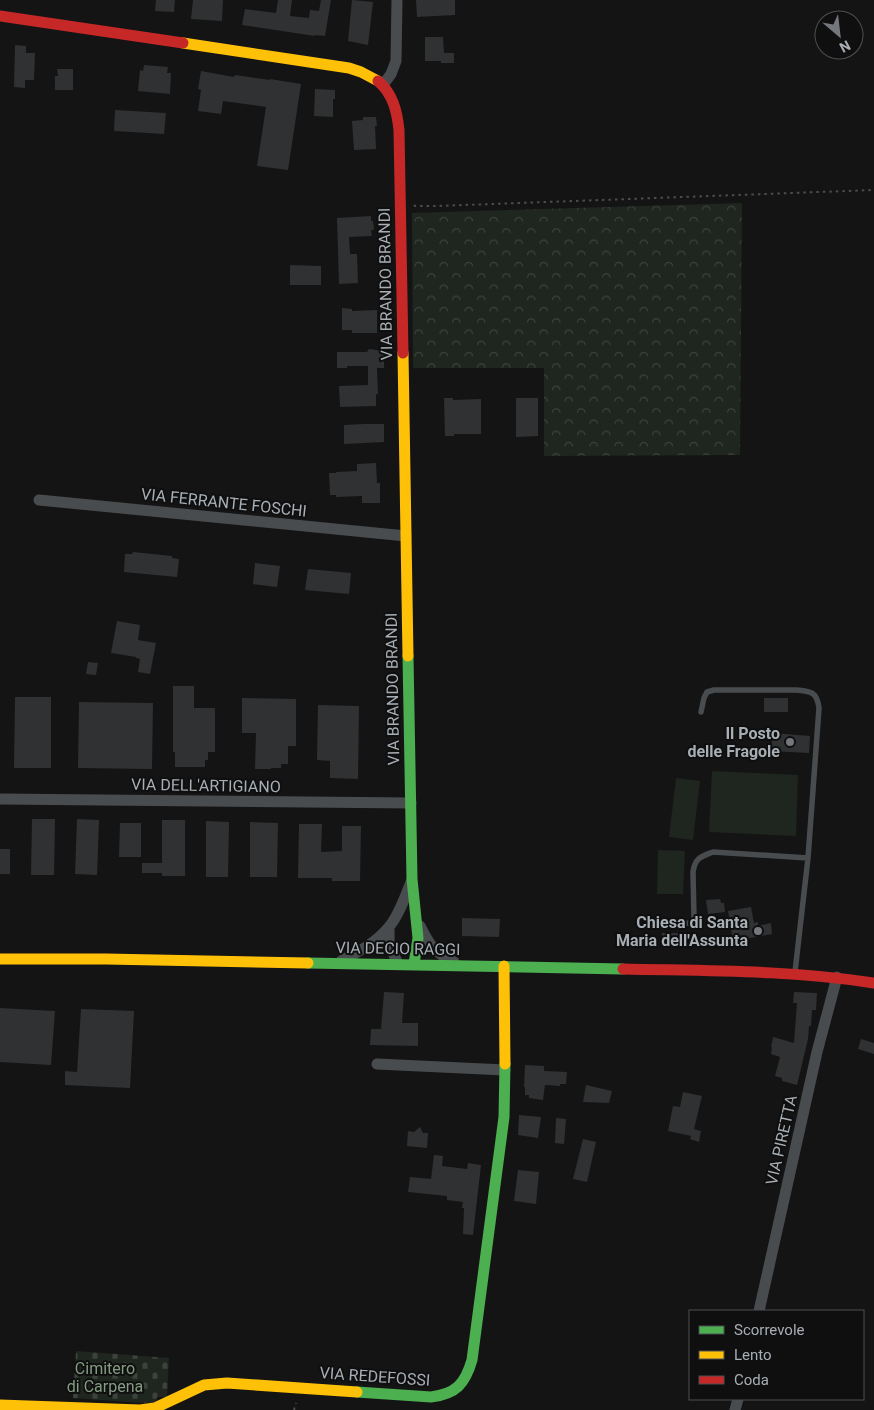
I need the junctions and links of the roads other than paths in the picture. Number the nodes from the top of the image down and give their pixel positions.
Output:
1 (397, 0) edge
2 (0, 16) edge
3 (383, 85) junction
4 (39, 500) dead end
5 (406, 536) junction
6 (701, 712) dead end
7 (0, 799) edge
8 (411, 803) junction
9 (808, 858) junction
10 (412, 879) junction
11 (417, 922) junction
12 (666, 924) dead end
13 (389, 928) junction
14 (0, 960) edge
15 (338, 963) junction
16 (398, 964) junction
17 (414, 964) junction
18 (460, 965) junction
19 (504, 966) junction
20 (795, 974) junction
21 (837, 977) junction
22 (874, 983) edge
23 (377, 1064) dead end
24 (505, 1070) junction
25 (759, 1310) edge
26 (0, 1404) edge

1 - 3 street
2 - 3 street, VIA BRANDO BRANDI
3 - 5 street, VIA BRANDO BRANDI
4 - 5 street, VIA FERRANTE FOSCHI
5 - 8 street, VIA BRANDO BRANDI
6 - 9 lane
7 - 8 street, VIA DELL'ARTIGIANO
8 - 10 street, VIA BRANDO BRANDI
9 - 12 lane
9 - 20 lane
10 - 11 street, VIA BRANDO BRANDI
10 - 13 street, VIA BRANDO BRANDI
11 - 17 street, VIA BRANDO BRANDI
11 - 18 street, VIA BRANDO BRANDI
13 - 15 street, VIA BRANDO BRANDI
13 - 16 street
14 - 15 street, VIA DECIO RAGGI
15 - 16 street, VIA DECIO RAGGI
16 - 17 street, VIA DECIO RAGGI
17 - 18 street, VIA DECIO RAGGI
18 - 19 street, VIA DECIO RAGGI
19 - 20 street, VIA DECIO RAGGI
19 - 24 street, VIA REDEFOSSI
20 - 21 street, VIA DECIO RAGGI
21 - 22 street, VIA DECIO RAGGI
21 - 25 street, VIA PIRETTA
23 - 24 street
24 - 26 street, VIA REDEFOSSI

